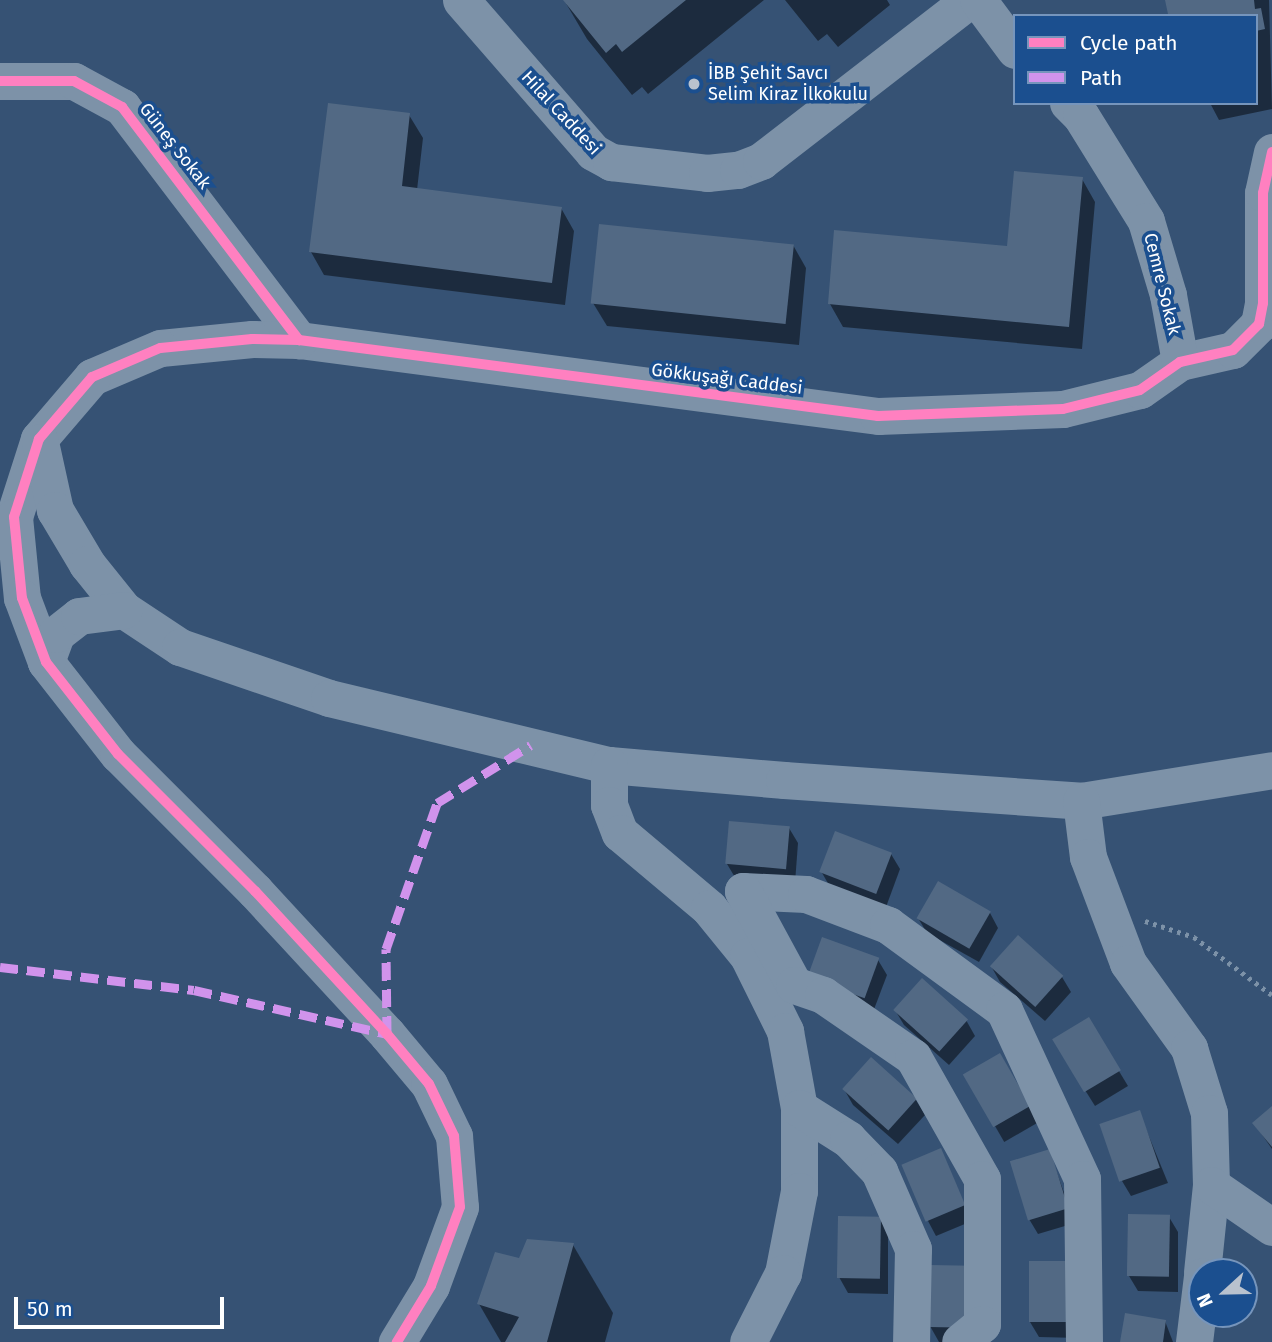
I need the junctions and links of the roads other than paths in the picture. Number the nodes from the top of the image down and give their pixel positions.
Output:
1 (461, 0) edge
2 (969, 0) edge
3 (978, 0) edge
4 (1013, 47) edge
5 (0, 81) edge
6 (1070, 105) edge
7 (1272, 152) edge
8 (299, 340) junction
9 (1180, 362) junction
10 (39, 439) junction
11 (124, 610) junction
12 (46, 662) junction
13 (609, 765) junction
14 (1272, 770) edge
15 (1081, 801) junction
16 (799, 1108) junction
17 (1211, 1185) junction
18 (1272, 1227) edge
19 (1204, 1258) edge
20 (397, 1342) edge
21 (748, 1342) edge
22 (911, 1342) edge
23 (960, 1342) edge
24 (1084, 1342) edge

1 - 2 street, Hilal Caddesi
3 - 4 street
5 - 8 street, Güneş Sokak
6 - 9 street, Cemre Sokak
7 - 9 street
8 - 9 street, Gökkuşağı Caddesi
8 - 10 street, Gökkuşağı Caddesi
10 - 11 street
10 - 12 street
11 - 12 street
11 - 13 street
12 - 20 street
13 - 15 street
13 - 16 street
14 - 15 street
15 - 17 street
16 - 21 street
16 - 22 street
17 - 18 street
17 - 19 street
23 - 24 street

